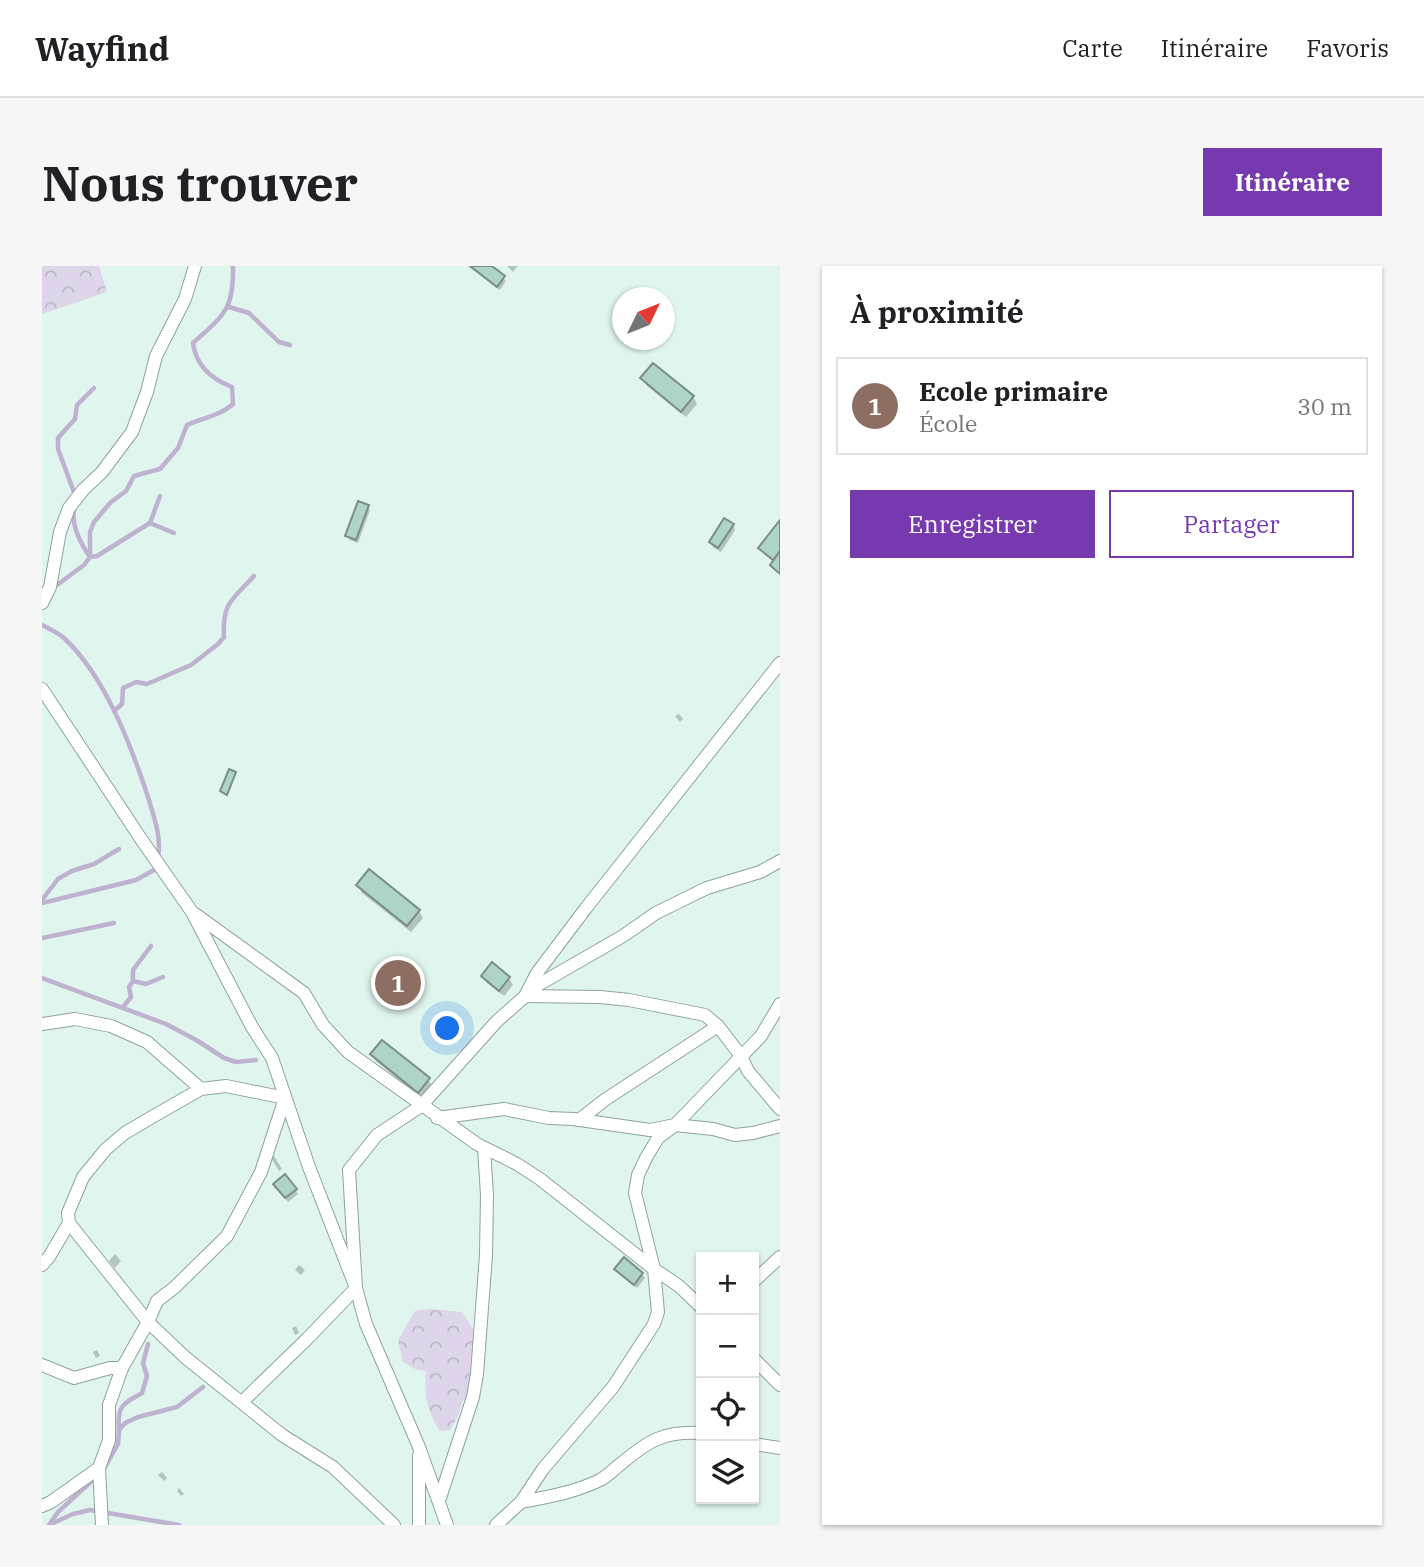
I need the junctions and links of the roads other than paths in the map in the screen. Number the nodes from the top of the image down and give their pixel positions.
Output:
1 (195, 266) edge
2 (42, 603) edge
3 (780, 663) edge
4 (42, 689) edge
5 (780, 861) edge
6 (192, 912) junction
7 (525, 996) junction
8 (780, 1004) edge
9 (42, 1024) edge
10 (718, 1026) junction
11 (741, 1056) junction
12 (201, 1089) junction
13 (285, 1098) junction
14 (421, 1106) junction
15 (780, 1109) edge
16 (437, 1118) junction
17 (579, 1120) junction
18 (675, 1125) junction
19 (780, 1126) edge
20 (484, 1148) junction
21 (69, 1223) junction
22 (780, 1257) edge
23 (42, 1265) edge
24 (653, 1269) junction
25 (759, 1276) edge
26 (356, 1288) junction
27 (696, 1302) edge
28 (148, 1322) junction
29 (759, 1364) edge
30 (42, 1365) edge
31 (122, 1368) junction
32 (780, 1385) edge
33 (242, 1402) junction
34 (696, 1433) edge
35 (759, 1445) edge
36 (419, 1447) junction
37 (780, 1448) edge
38 (99, 1468) junction
39 (439, 1502) junction
40 (521, 1502) junction
41 (42, 1506) edge
42 (102, 1525) edge
43 (394, 1525) edge
44 (419, 1525) edge
45 (447, 1525) edge
46 (496, 1525) edge

1 - 2 street
3 - 7 street
4 - 6 street
5 - 7 street
6 - 13 street
6 - 14 street
7 - 10 street
7 - 14 street
8 - 11 street
9 - 12 street
10 - 11 street
10 - 17 street
11 - 15 street
11 - 18 street
12 - 13 street
12 - 21 street
13 - 26 street
13 - 28 street
14 - 16 street
14 - 26 street
16 - 17 street
16 - 20 street
17 - 18 street
18 - 19 street
18 - 24 street
20 - 24 street
20 - 39 street
21 - 23 street
21 - 28 street
22 - 25 street
24 - 27 street
24 - 40 street
26 - 33 street
26 - 36 street
28 - 31 street
28 - 33 street
29 - 32 street
30 - 31 street
31 - 38 street
33 - 43 street
34 - 40 street
35 - 37 street
36 - 39 street
36 - 44 street
38 - 41 street
38 - 42 street
39 - 45 street
40 - 46 street

